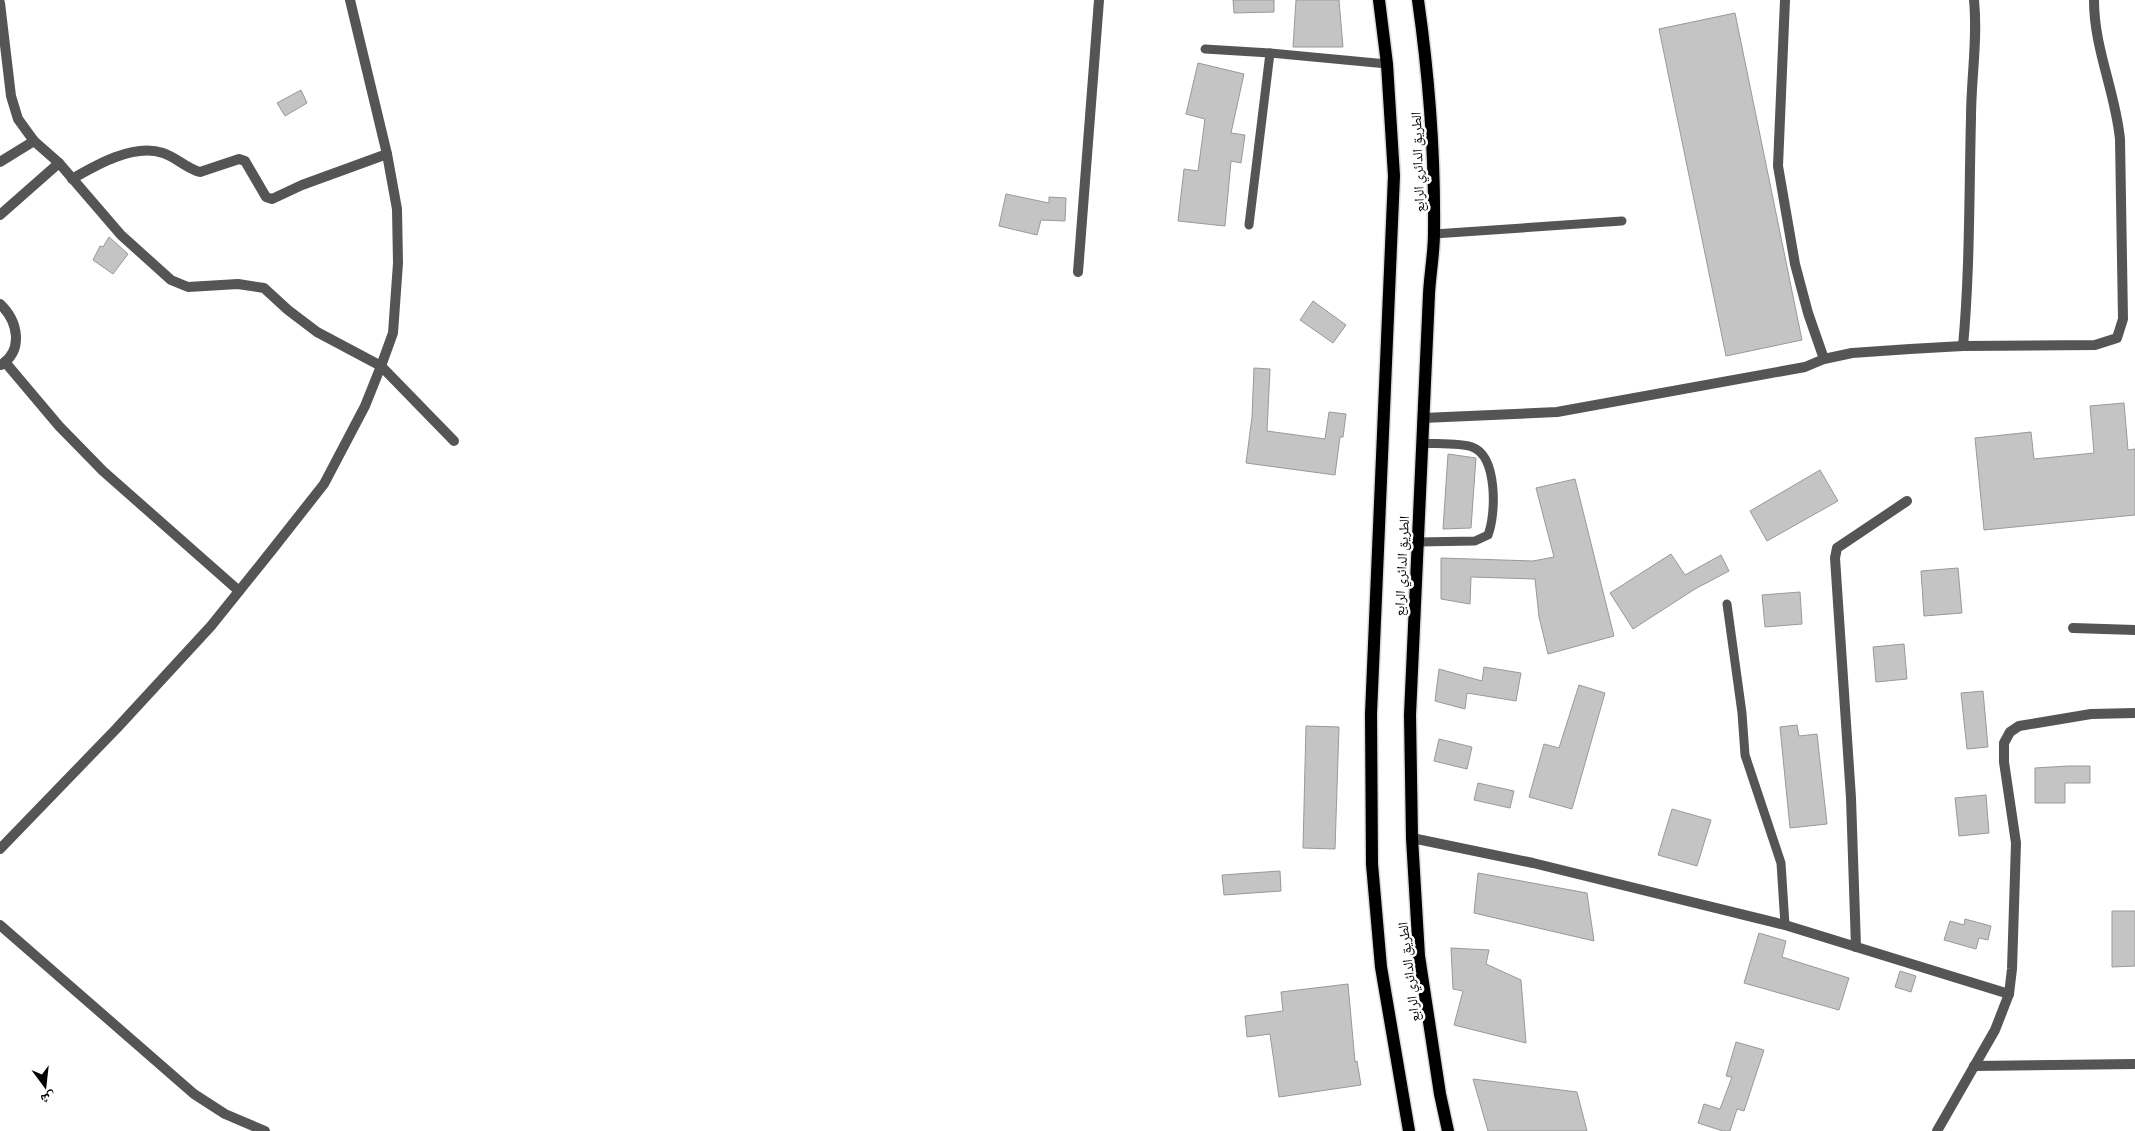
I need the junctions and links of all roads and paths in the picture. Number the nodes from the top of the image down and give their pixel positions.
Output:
1 (350, 0) edge
2 (1099, 0) edge
3 (1379, 0) edge
4 (1418, 0) edge
5 (1785, 0) edge
6 (1974, 0) edge
7 (2094, 0) edge
8 (0, 4) edge
9 (1205, 50) dead end
10 (1270, 53) junction
11 (1387, 64) junction
12 (34, 141) junction
13 (387, 154) junction
14 (0, 162) edge
15 (59, 163) junction
16 (72, 179) junction
17 (0, 214) edge
18 (1622, 221) dead end
19 (1249, 225) dead end
20 (1434, 234) junction
21 (1078, 272) dead end
22 (0, 304) edge
23 (1963, 346) junction
24 (1824, 359) junction
25 (3, 364) edge
26 (381, 366) junction
27 (1423, 418) junction
28 (454, 441) dead end
29 (1422, 443) junction
30 (1907, 501) dead end
31 (1418, 542) junction
32 (239, 591) junction
33 (1727, 604) dead end
34 (2073, 628) dead end
35 (2135, 630) edge
36 (2135, 713) edge
37 (1412, 838) junction
38 (0, 850) edge
39 (0, 925) edge
40 (1785, 925) junction
41 (1856, 947) junction
42 (2009, 994) junction
43 (2135, 1064) edge
44 (1974, 1066) junction
45 (265, 1131) edge
46 (1409, 1131) edge
47 (1448, 1131) edge
48 (1937, 1131) edge

1 - 13 street
2 - 21 street
3 - 11 main road, الطريق الدائري الرابع
4 - 20 main road, الطريق الدائري الرابع
5 - 24 street
6 - 23 street
7 - 23 street
8 - 12 street
9 - 10 lane
10 - 11 lane
10 - 19 lane
11 - 46 main road, الطريق الدائري الرابع
12 - 14 street
12 - 15 street
13 - 16 street
13 - 26 street
15 - 16 street
15 - 17 street
16 - 26 street
18 - 20 lane
20 - 27 main road, الطريق الدائري الرابع
22 - 25 street
23 - 24 street
24 - 27 street
25 - 32 street
26 - 28 street
26 - 32 street
27 - 29 main road, الطريق الدائري الرابع
29 - 31 main road, الطريق الدائري الرابع
29 - 31 lane
30 - 41 street
31 - 37 main road, الطريق الدائري الرابع
32 - 38 street
33 - 40 lane
34 - 35 street
36 - 42 street
37 - 40 street
37 - 47 main road, الطريق الدائري الرابع
39 - 45 street
40 - 41 street
41 - 42 street
42 - 44 street
43 - 44 street
44 - 48 street

